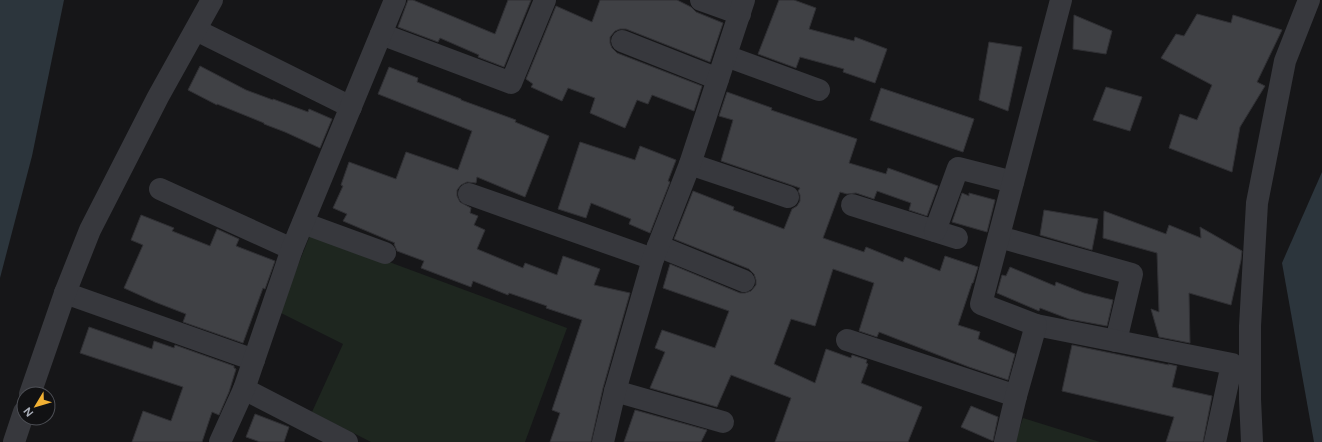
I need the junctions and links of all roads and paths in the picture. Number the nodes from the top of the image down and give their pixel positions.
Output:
1 (212, 0) edge
2 (395, 0) edge
3 (545, 0) edge
4 (701, 0) edge
5 (1061, 0) edge
6 (1309, 0) edge
7 (742, 7) edge
8 (196, 30) junction
9 (381, 34) junction
10 (622, 41) dead end
11 (726, 56) junction
12 (718, 79) junction
13 (819, 90) dead end
14 (351, 107) junction
15 (690, 164) junction
16 (1013, 182) junction
17 (160, 189) dead end
18 (469, 194) dead end
19 (788, 197) dead end
20 (852, 205) dead end
21 (303, 223) junction
22 (935, 231) junction
23 (999, 237) junction
24 (957, 238) dead end
25 (292, 249) junction
26 (384, 253) dead end
27 (655, 253) junction
28 (744, 281) dead end
29 (65, 293) junction
30 (1036, 325) junction
31 (847, 340) dead end
32 (1116, 341) junction
33 (254, 360) junction
34 (33, 386) edge
35 (244, 389) junction
36 (615, 391) junction
37 (1016, 396) junction
38 (723, 422) dead end
39 (19, 426) edge
40 (14, 442) edge
41 (220, 442) edge
42 (347, 442) edge
43 (603, 442) edge
44 (1005, 442) edge
45 (1215, 442) edge
46 (1252, 442) edge

1 - 8 street
2 - 9 street
3 - 9 street
4 - 7 street
5 - 16 street
6 - 46 street
7 - 11 street
8 - 14 street
8 - 29 street
9 - 14 street
10 - 12 street
11 - 12 street
11 - 13 street
12 - 15 street
14 - 21 street
15 - 19 street
15 - 27 street
16 - 22 street
16 - 23 street
17 - 25 street
18 - 27 street
20 - 22 street
21 - 25 street
21 - 26 street
22 - 24 street
23 - 30 street
23 - 32 street
25 - 33 street
27 - 28 street
27 - 36 street
29 - 33 street
29 - 34 street
30 - 32 street
30 - 37 street
31 - 37 street
32 - 45 street
33 - 35 street
35 - 41 street
35 - 42 street
36 - 38 street
36 - 43 street
37 - 44 street
39 - 40 street

